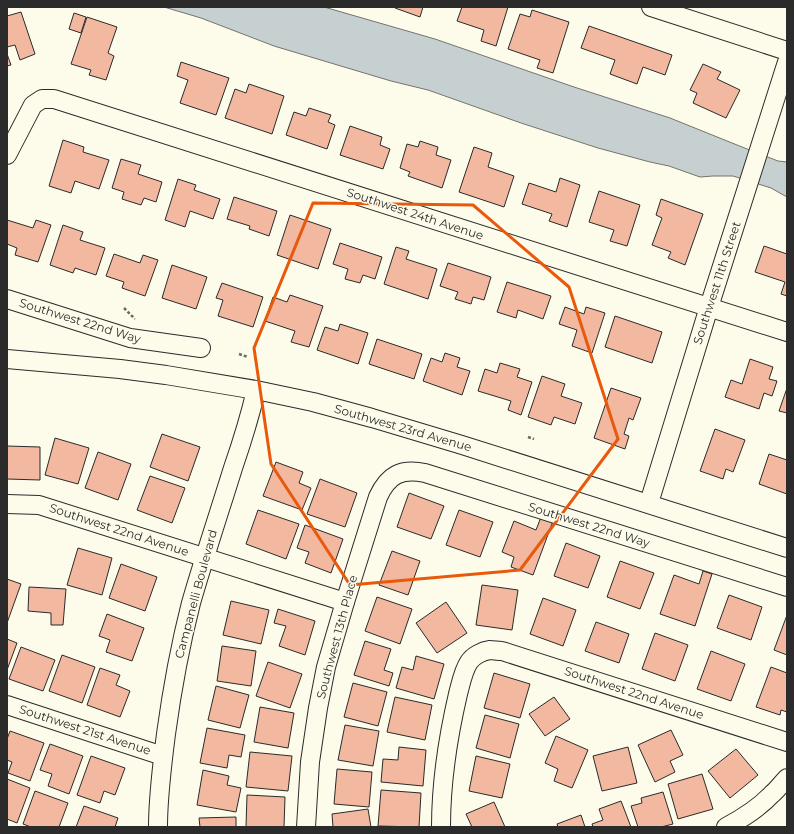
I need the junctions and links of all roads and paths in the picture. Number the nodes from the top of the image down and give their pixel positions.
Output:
1 (650, 7) edge
2 (787, 51) edge
3 (787, 62) edge
4 (7, 154) edge
5 (7, 298) edge
6 (709, 307) junction
7 (124, 308) dead end
8 (135, 319) dead end
9 (787, 332) edge
10 (201, 348) dead end
11 (239, 354) dead end
12 (248, 357) dead end
13 (7, 359) edge
14 (256, 390) junction
15 (528, 437) dead end
16 (534, 439) dead end
17 (391, 478) joint
18 (648, 503) junction
19 (7, 504) edge
20 (787, 548) edge
21 (205, 557) junction
22 (787, 587) edge
23 (345, 602) junction
24 (7, 705) edge
25 (787, 742) edge
26 (163, 756) junction
27 (787, 778) edge
28 (158, 827) edge
29 (306, 827) edge
30 (441, 827) edge
31 (726, 827) edge

1 - 2 street
3 - 6 street, Southwest 11th Street
4 - 6 street, Southwest 24th Avenue
5 - 10 street, Southwest 22nd Way
6 - 9 street, Southwest 24th Avenue
6 - 18 street, Southwest 11th Street
7 - 8 path
11 - 12 path
13 - 14 street, Southwest 23rd Avenue
14 - 18 street, Southwest 23rd Avenue
14 - 21 street, Campanelli Boulevard
15 - 16 path
17 - 22 street, Southwest 22nd Way
17 - 23 street, Southwest 13th Place
18 - 20 street, Southwest 23rd Avenue
19 - 21 street, Southwest 22nd Avenue
21 - 23 street, Southwest 22nd Avenue
21 - 26 street, Campanelli Boulevard
23 - 29 street, Southwest 13th Place
24 - 26 street, Southwest 21st Avenue
25 - 30 street, Southwest 22nd Avenue
26 - 28 street, Campanelli Boulevard
27 - 31 street

